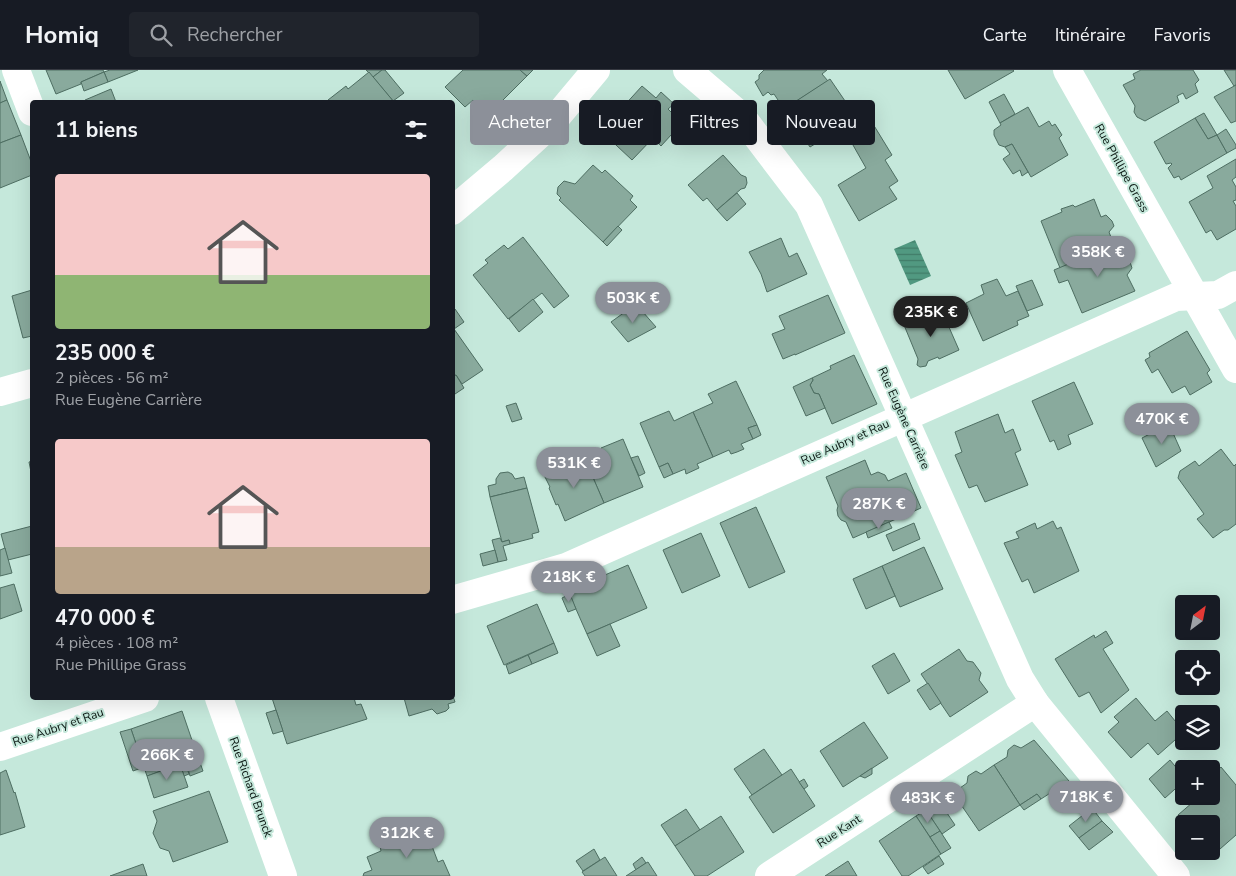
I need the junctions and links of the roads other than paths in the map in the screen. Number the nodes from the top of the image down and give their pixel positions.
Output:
1 (16, 70) edge
2 (596, 70) edge
3 (687, 70) edge
4 (1067, 70) edge
5 (30, 107) edge
6 (455, 209) edge
7 (1236, 285) edge
8 (1194, 296) junction
9 (1236, 369) edge
10 (30, 384) edge
11 (0, 392) edge
12 (904, 416) junction
13 (455, 599) edge
14 (139, 700) edge
15 (220, 700) edge
16 (1035, 703) junction
17 (0, 747) edge
18 (283, 876) edge
19 (769, 876) edge
20 (1176, 876) edge

1 - 5 street
2 - 6 street
3 - 12 street, Rue Eugène Carrière
4 - 8 street, Rue Phillipe Grass
7 - 8 street, Rue Aubry et Rau
8 - 9 street, Rue Phillipe Grass
8 - 12 street, Rue Aubry et Rau
10 - 11 street
12 - 13 street, Rue Aubry et Rau
12 - 16 street, Rue Eugène Carrière
14 - 17 street, Rue Aubry et Rau
15 - 18 street, Rue Richard Brunck
16 - 19 street, Rue Kant
16 - 20 street, Rue Eugène Carrière

